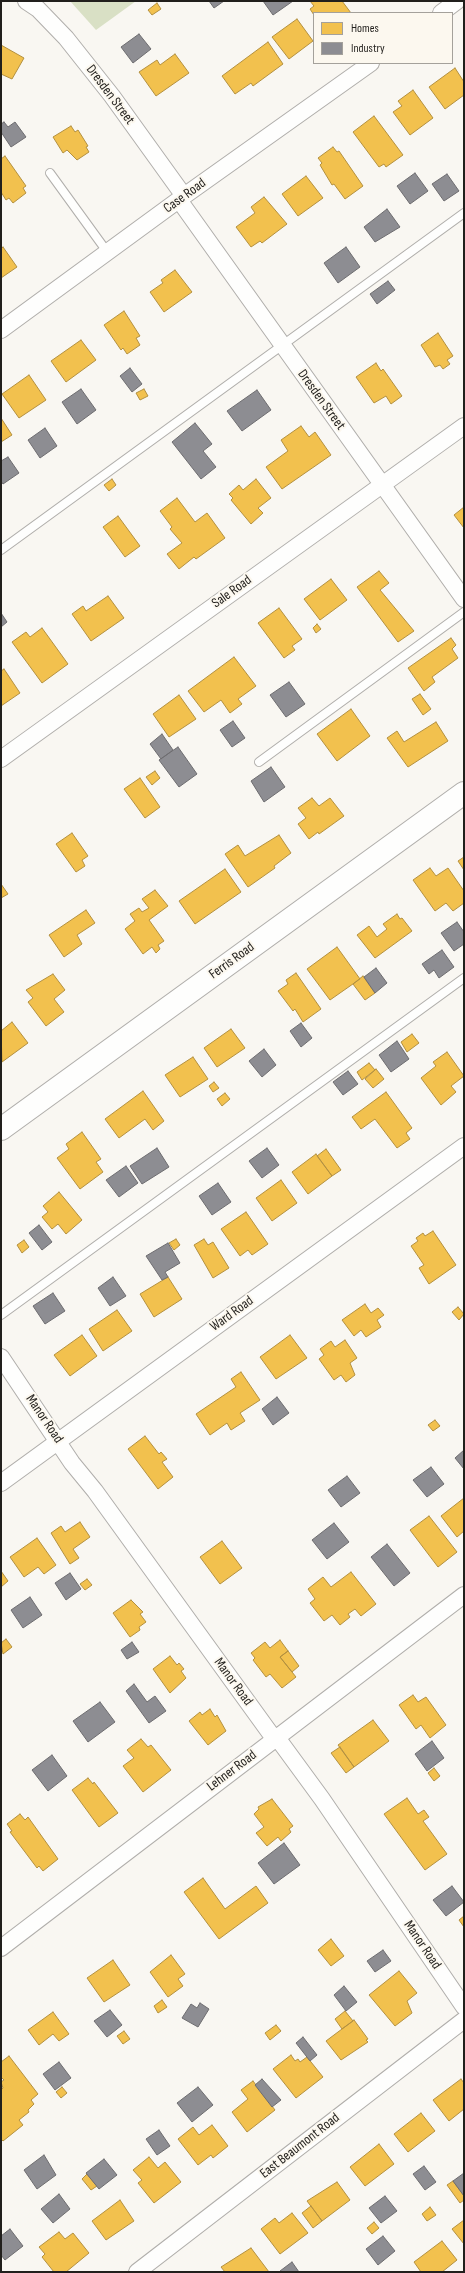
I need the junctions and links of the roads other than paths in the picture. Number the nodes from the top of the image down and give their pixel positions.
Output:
1 (26, 1) edge
2 (457, 1) edge
3 (442, 12) edge
4 (370, 64) edge
5 (50, 173) dead end
6 (182, 198) junction
7 (464, 213) edge
8 (108, 253) junction
9 (1, 330) edge
10 (282, 346) junction
11 (464, 426) edge
12 (382, 485) junction
13 (1, 550) edge
14 (464, 599) edge
15 (464, 612) edge
16 (1, 759) edge
17 (259, 762) dead end
18 (464, 793) edge
19 (464, 978) edge
20 (1, 1129) edge
21 (464, 1146) edge
22 (1, 1315) edge
23 (1, 1357) edge
24 (59, 1440) junction
25 (1, 1483) edge
26 (464, 1595) edge
27 (276, 1738) junction
28 (1, 1948) edge
29 (464, 2007) edge
30 (464, 2020) edge
31 (137, 2272) edge

1 - 6 street, Dresden Street
2 - 3 street
4 - 6 street, Case Road
5 - 8 lane
6 - 8 street, Case Road
6 - 10 street, Dresden Street
7 - 10 lane
8 - 9 street, Case Road
10 - 12 street, Dresden Street
10 - 13 lane
11 - 12 street, Sale Road
12 - 14 street, Dresden Street
12 - 16 street, Sale Road
15 - 17 lane
18 - 20 main road, Ferris Road
19 - 22 lane
21 - 24 street, Ward Road
23 - 24 street, Manor Road
24 - 25 street, Ward Road
24 - 27 street, Manor Road
26 - 27 street, Lehner Road
27 - 28 street, Lehner Road
27 - 29 street, Manor Road
30 - 31 street, East Beaumont Road

